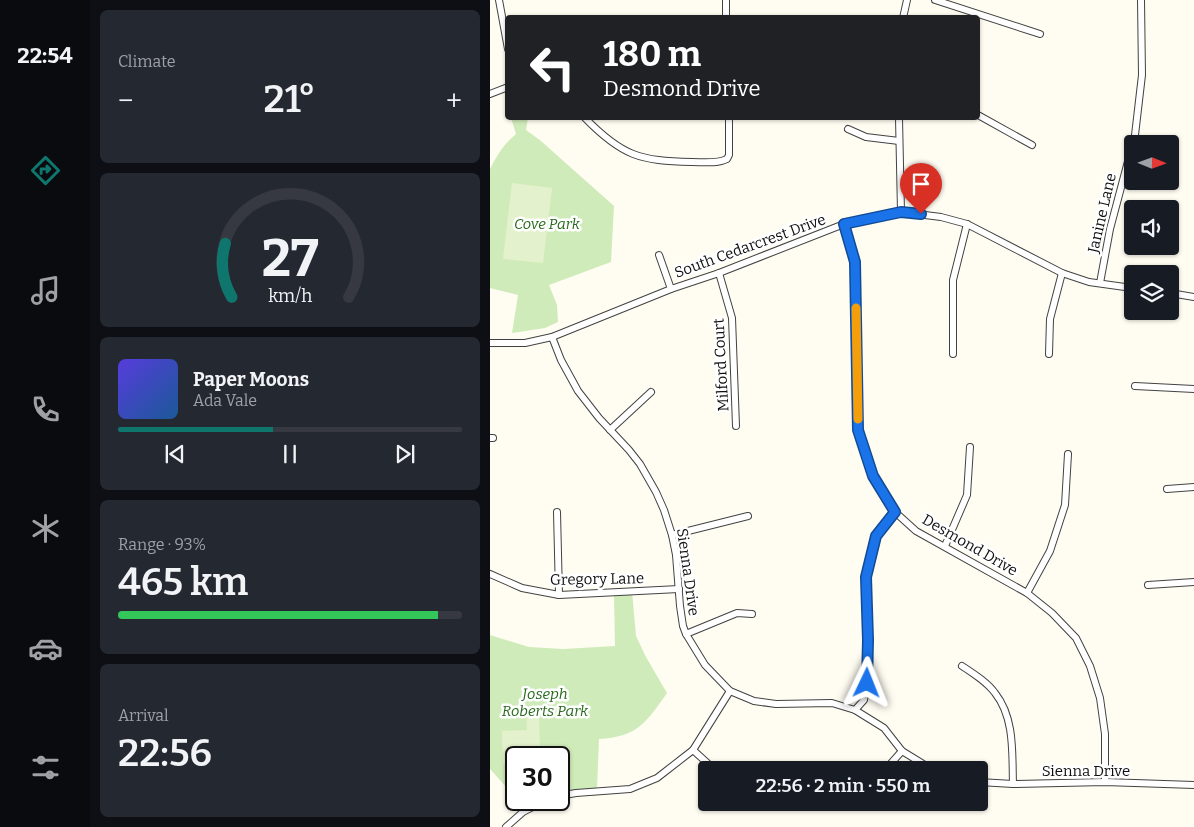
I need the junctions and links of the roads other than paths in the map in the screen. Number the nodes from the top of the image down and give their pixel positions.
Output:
1 (499, 0) edge
2 (726, 0) edge
3 (907, 0) edge
4 (935, 0) edge
5 (1141, 0) edge
6 (726, 15) edge
7 (904, 15) edge
8 (505, 33) edge
9 (1040, 34) dead end
10 (505, 87) edge
11 (490, 94) edge
12 (980, 116) edge
13 (587, 120) edge
14 (729, 120) edge
15 (899, 120) edge
16 (848, 129) dead end
17 (899, 141) junction
18 (1032, 145) dead end
19 (901, 212) junction
20 (844, 224) junction
21 (967, 224) junction
22 (659, 255) dead end
23 (720, 273) junction
24 (1062, 273) junction
25 (1100, 284) junction
26 (1124, 287) edge
27 (671, 289) junction
28 (1179, 295) edge
29 (1194, 297) edge
30 (552, 337) junction
31 (490, 343) edge
32 (953, 354) dead end
33 (1049, 354) dead end
34 (1135, 386) dead end
35 (1194, 389) edge
36 (651, 392) dead end
37 (736, 426) dead end
38 (610, 430) junction
39 (970, 447) dead end
40 (1068, 454) dead end
41 (1194, 487) edge
42 (1167, 488) dead end
43 (557, 512) dead end
44 (895, 512) junction
45 (748, 516) dead end
46 (672, 535) junction
47 (945, 546) junction
48 (490, 574) edge
49 (1194, 582) edge
50 (1148, 585) dead end
51 (678, 589) junction
52 (1027, 593) junction
53 (558, 594) junction
54 (752, 614) dead end
55 (686, 634) junction
56 (962, 666) dead end
57 (730, 691) junction
58 (856, 710) junction
59 (693, 750) junction
60 (902, 751) junction
61 (705, 761) edge
62 (893, 761) edge
63 (918, 761) edge
64 (1105, 782) junction
65 (988, 783) edge
66 (1013, 784) junction
67 (1194, 786) edge
68 (570, 794) edge
69 (525, 811) edge
70 (506, 827) edge

1 - 8 street
2 - 6 street
3 - 7 street
4 - 9 street
5 - 25 street, Janine Lane
10 - 11 street
12 - 18 street
13 - 14 street
15 - 17 street
16 - 17 street
17 - 19 street
19 - 20 street, South Cedarcrest Drive
19 - 21 street, South Cedarcrest Drive
20 - 23 street, South Cedarcrest Drive
20 - 44 street, Desmond Drive
21 - 24 street, South Cedarcrest Drive
21 - 32 street
22 - 27 street
23 - 27 street, South Cedarcrest Drive
23 - 37 street, Milford Court
24 - 25 street, South Cedarcrest Drive
24 - 33 street
25 - 26 street, South Cedarcrest Drive
27 - 30 street, South Cedarcrest Drive
28 - 29 street
30 - 31 street, South Cedarcrest Drive
30 - 38 street, Sienna Drive
34 - 35 street
36 - 38 street
38 - 46 street, Sienna Drive
39 - 47 street
40 - 52 street
41 - 42 street
43 - 53 street
44 - 47 street, Desmond Drive
44 - 58 street
45 - 46 street
46 - 51 street, Sienna Drive
47 - 52 street, Desmond Drive
48 - 53 street, Gregory Lane
49 - 50 street
51 - 53 street, Gregory Lane
51 - 55 street, Sienna Drive
52 - 64 street, Desmond Drive
54 - 55 street
55 - 57 street, Sienna Drive
56 - 66 street
57 - 58 street, Sienna Drive
57 - 59 street
58 - 60 street, Sienna Drive
59 - 61 street
59 - 68 street
60 - 62 street
60 - 63 street, Sienna Drive
64 - 66 street, Sienna Drive
64 - 67 street, Sienna Drive
65 - 66 street, Sienna Drive
69 - 70 street

